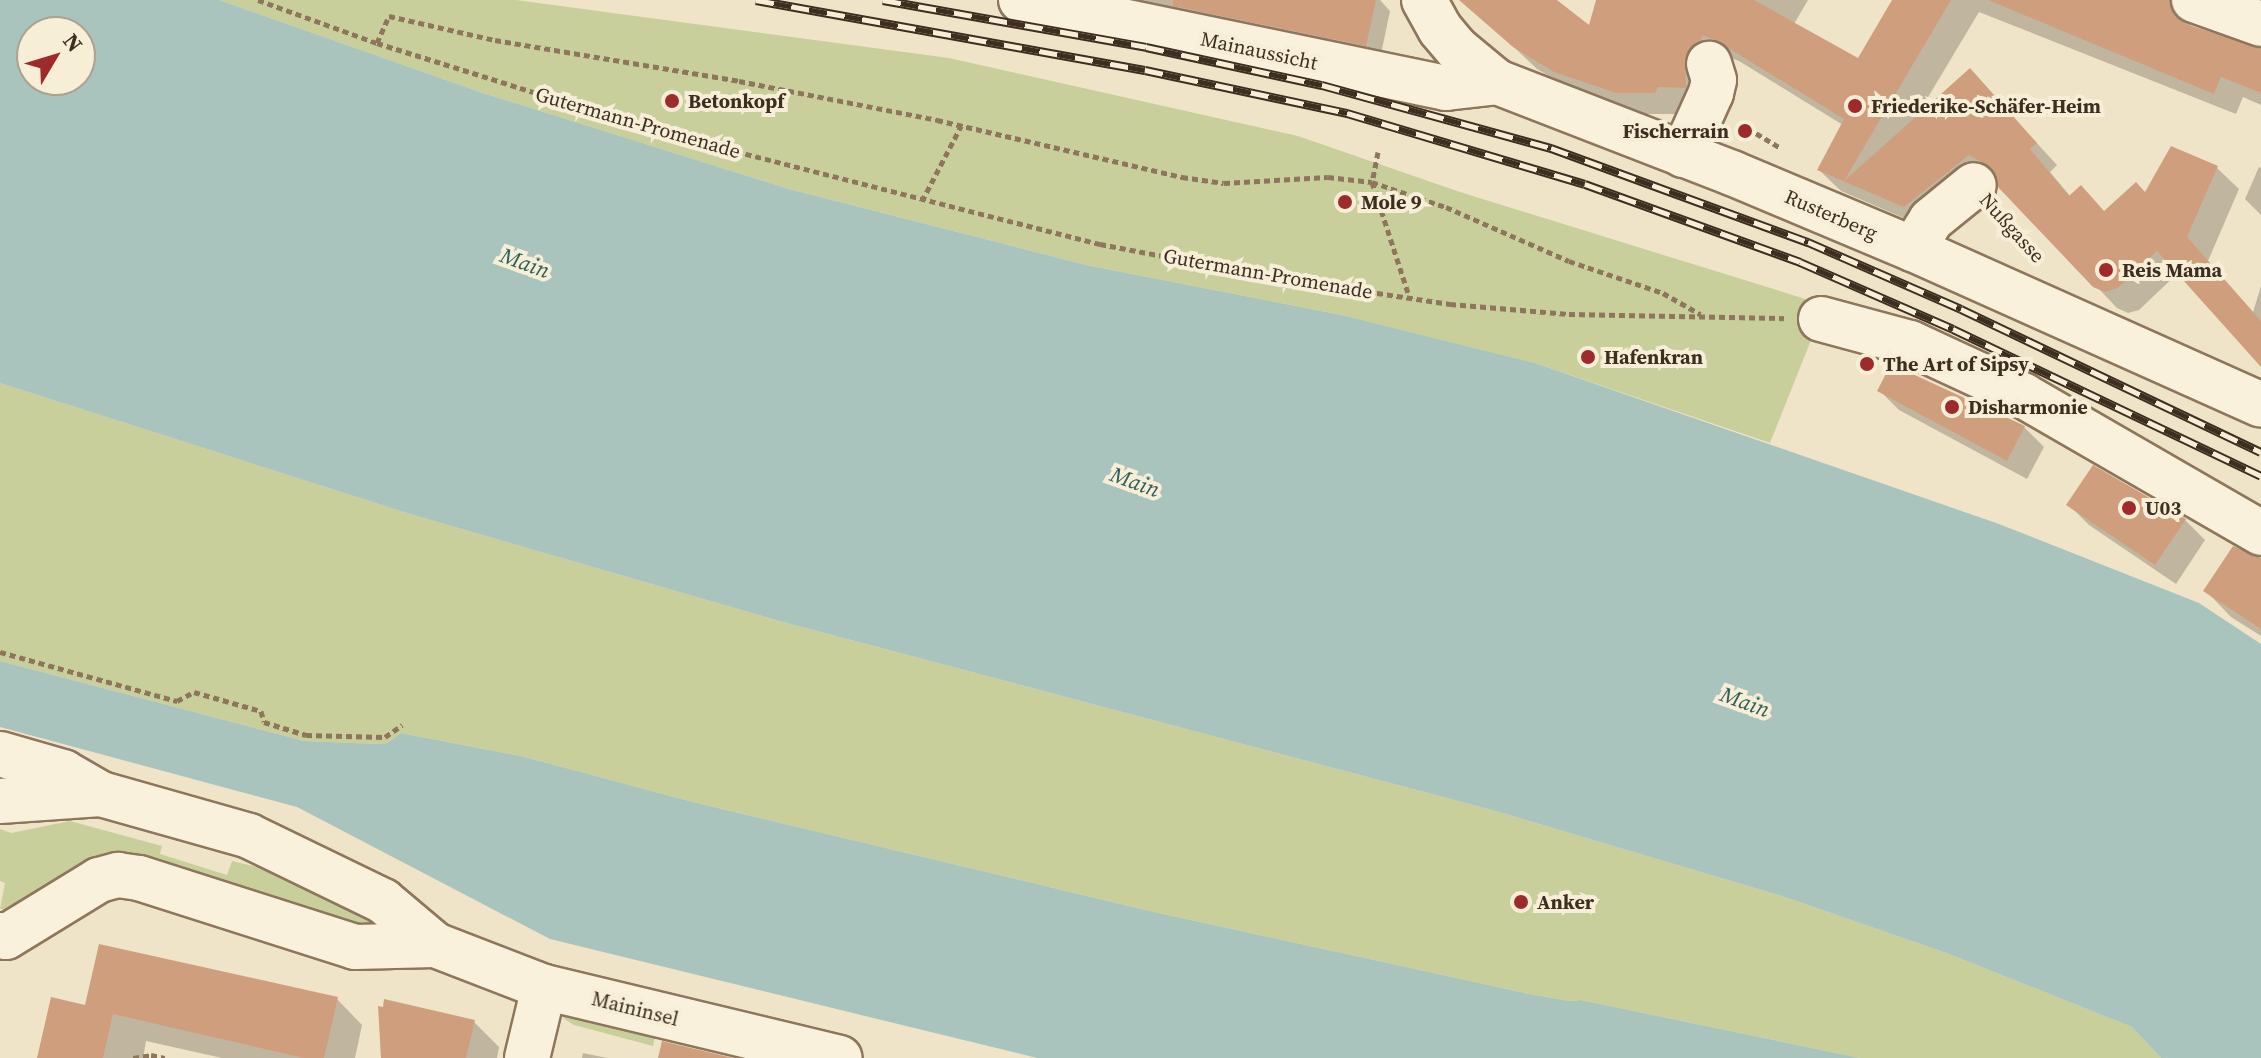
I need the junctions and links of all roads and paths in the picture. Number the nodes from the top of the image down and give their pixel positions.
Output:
1 (258, 0) edge
2 (1021, 0) edge
3 (1424, 0) edge
4 (2194, 0) edge
5 (2261, 24) edge
6 (377, 43) junction
7 (1709, 64) dead end
8 (1497, 82) junction
9 (961, 126) junction
10 (1378, 152) dead end
11 (1683, 155) junction
12 (1372, 182) junction
13 (1974, 185) joint
14 (922, 201) junction
15 (1913, 249) junction
16 (2050, 270) dead end
17 (1410, 299) junction
18 (1701, 315) junction
19 (1821, 319) joint
20 (2261, 405) edge
21 (2261, 533) edge
22 (0, 652) edge
23 (402, 725) dead end
24 (0, 754) edge
25 (101, 794) junction
26 (0, 801) edge
27 (0, 935) edge
28 (435, 945) junction
29 (544, 987) junction
30 (133, 1058) edge
31 (165, 1058) edge
32 (527, 1058) edge
33 (840, 1058) edge

1 - 6 path, Gutermann-Promenade
2 - 8 street, Mainaussicht
3 - 8 street, Rusterberg
4 - 5 street
6 - 9 path
6 - 14 path, Gutermann-Promenade
7 - 11 street
8 - 11 street, Rusterberg
9 - 12 path
9 - 14 path
10 - 12 path
11 - 15 street, Rusterberg
12 - 17 path
12 - 18 path
13 - 15 street, Nußgasse
13 - 16 path, Nußgasse
14 - 17 path, Gutermann-Promenade
15 - 20 street, Rusterberg
17 - 18 path, Gutermann-Promenade
18 - 19 path, Gutermann-Promenade
19 - 21 street
22 - 23 path
24 - 25 street
25 - 26 street
25 - 28 street
27 - 28 street
28 - 29 street, Maininsel
29 - 32 street
29 - 33 street, Maininsel
30 - 31 path

